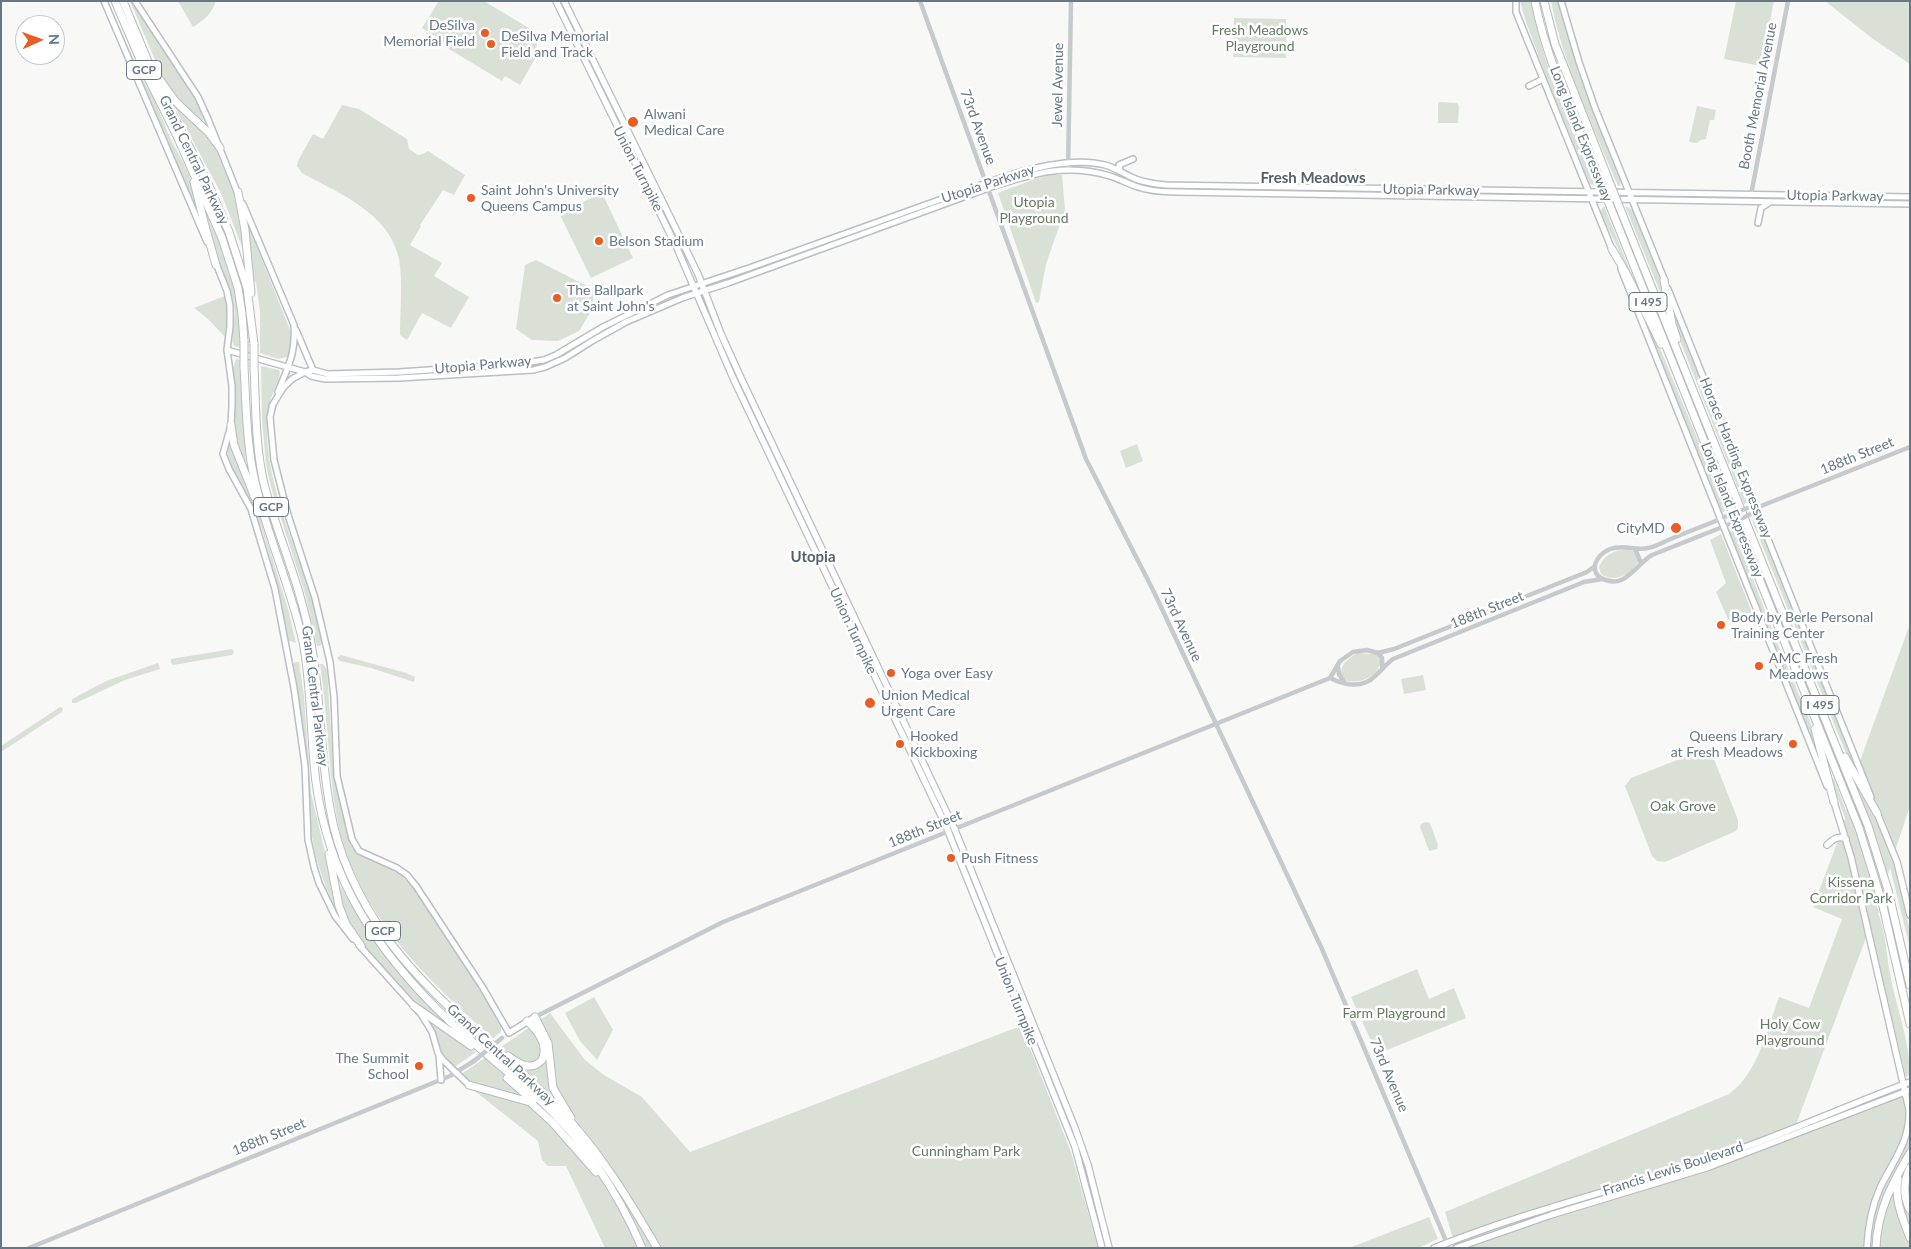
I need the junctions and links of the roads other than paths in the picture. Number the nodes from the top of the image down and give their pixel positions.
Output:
1 (104, 1) edge
2 (115, 1) edge
3 (123, 1) edge
4 (135, 1) edge
5 (556, 1) edge
6 (564, 1) edge
7 (920, 1) edge
8 (1071, 1) edge
9 (1516, 1) edge
10 (1535, 1) edge
11 (1544, 1) edge
12 (1562, 1) edge
13 (1788, 1) edge
14 (150, 66) junction
15 (1543, 79) junction
16 (1529, 86) dead end
17 (220, 148) junction
18 (1133, 158) dead end
19 (190, 167) junction
20 (1068, 167) junction
21 (1120, 172) junction
22 (987, 186) junction
23 (238, 192) junction
24 (1589, 193) junction
25 (1629, 193) junction
26 (1751, 195) junction
27 (1910, 197) edge
28 (1592, 199) junction
29 (1632, 200) junction
30 (1771, 201) junction
31 (1910, 204) edge
32 (1758, 223) dead end
33 (1612, 248) junction
34 (216, 265) junction
35 (1664, 280) junction
36 (701, 284) junction
37 (693, 287) junction
38 (704, 291) junction
39 (696, 293) junction
40 (250, 313) junction
41 (294, 325) junction
42 (227, 350) junction
43 (288, 367) junction
44 (313, 370) junction
45 (305, 372) junction
46 (1693, 389) junction
47 (1686, 397) junction
48 (272, 406) junction
49 (231, 425) junction
50 (1910, 447) edge
51 (1753, 510) junction
52 (1722, 518) junction
53 (1723, 526) junction
54 (1635, 549) junction
55 (1641, 563) junction
56 (1595, 566) junction
57 (283, 571) junction
58 (1602, 579) junction
59 (1378, 653) junction
60 (1790, 656) junction
61 (1338, 666) junction
62 (1382, 667) junction
63 (1330, 678) junction
64 (1344, 683) junction
65 (1812, 685) junction
66 (1216, 724) junction
67 (1834, 802) junction
68 (1877, 813) junction
69 (955, 830) junction
70 (948, 832) junction
71 (328, 838) junction
72 (1846, 839) junction
73 (1826, 845) dead end
74 (1910, 916) edge
75 (361, 946) junction
76 (1910, 983) edge
77 (414, 1006) junction
78 (535, 1017) junction
79 (527, 1022) junction
80 (1910, 1024) edge
81 (509, 1033) junction
82 (486, 1041) junction
83 (438, 1053) junction
84 (456, 1073) junction
85 (441, 1080) junction
86 (1907, 1083) edge
87 (469, 1085) joint
88 (1908, 1091) edge
89 (546, 1115) junction
90 (577, 1130) junction
91 (1910, 1153) edge
92 (1907, 1165) edge
93 (613, 1192) junction
94 (1910, 1210) edge
95 (1910, 1238) edge
96 (1448, 1245) edge
97 (29, 1248) edge
98 (642, 1248) edge
99 (656, 1248) edge
100 (1102, 1248) edge
101 (1109, 1248) edge
102 (1434, 1248) edge
103 (1456, 1248) edge
104 (1867, 1248) edge
105 (1876, 1248) edge

1 - 34 main road, Grand Central Parkway
2 - 19 highway, Grand Central Parkway / GCP
3 - 14 highway, Grand Central Parkway / GCP
4 - 17 main road, Grand Central Parkway
5 - 37 main road, Union Turnpike
6 - 36 main road, Union Turnpike
7 - 22 street, 73rd Avenue
8 - 20 street, Jewel Avenue
9 - 15 main road
10 - 47 highway, Long Island Expressway / I 495, bridge
11 - 46 highway, Long Island Expressway / I 495, bridge
12 - 25 main road, Horace Harding Expressway
13 - 26 street, Booth Memorial Avenue
14 - 17 highway
14 - 40 highway, Grand Central Parkway / GCP
15 - 16 main road
15 - 24 main road
17 - 23 main road, Grand Central Parkway
18 - 21 main road
19 - 34 highway
19 - 57 highway, Grand Central Parkway / GCP, bridge
20 - 21 main road, Utopia Parkway
20 - 22 main road, Utopia Parkway
20 - 28 main road, Utopia Parkway
21 - 24 main road, Utopia Parkway
22 - 36 main road, Utopia Parkway
22 - 38 main road, Utopia Parkway
22 - 66 street, 73rd Avenue
23 - 40 highway
23 - 41 main road, Grand Central Parkway
24 - 25 main road, Utopia Parkway
24 - 28 main road
25 - 26 main road, Utopia Parkway
25 - 29 main road, Horace Harding Expressway
26 - 27 main road, Utopia Parkway
28 - 29 main road, Utopia Parkway
28 - 33 main road
29 - 30 main road, Utopia Parkway
29 - 35 main road, Horace Harding Expressway
30 - 31 main road, Utopia Parkway
30 - 32 main road
33 - 47 highway
33 - 52 main road
34 - 42 main road, Grand Central Parkway
35 - 46 highway
35 - 51 main road, Horace Harding Expressway
36 - 37 main road, Utopia Parkway
36 - 38 main road, Union Turnpike
37 - 39 main road, Union Turnpike
37 - 44 main road, Utopia Parkway
38 - 39 main road, Utopia Parkway
38 - 69 main road, Union Turnpike
39 - 45 main road, Utopia Parkway
39 - 70 main road, Union Turnpike
40 - 82 highway, Grand Central Parkway / GCP, bridge
41 - 43 main road, Grand Central Parkway
41 - 44 main road
42 - 43 main road
42 - 49 main road, Grand Central Parkway
43 - 45 main road
43 - 48 main road, Grand Central Parkway
44 - 45 main road, Utopia Parkway
45 - 48 main road
46 - 65 highway, Long Island Expressway / I 495
47 - 60 highway, Long Island Expressway / I 495
48 - 81 main road, Grand Central Parkway
49 - 57 highway
49 - 75 main road, Grand Central Parkway
50 - 51 street, 188th Street
51 - 52 street, 188th Street, bridge
51 - 53 street, 188th Street, bridge
51 - 68 main road, Horace Harding Expressway
52 - 53 main road
52 - 54 street, 188th Street
53 - 55 street, 188th Street
53 - 67 main road
54 - 55 street
54 - 56 street
55 - 58 street
56 - 58 street
56 - 59 street, 188th Street
57 - 71 highway, Grand Central Parkway / GCP
58 - 62 street, 188th Street
59 - 61 street, 188th Street
59 - 62 street
60 - 67 highway
60 - 80 highway, Long Island Expressway / I 495
61 - 63 street, 188th Street
61 - 64 street
62 - 64 street, 188th Street
63 - 64 street, 188th Street
63 - 66 street, 188th Street
65 - 68 highway
65 - 76 highway, Long Island Expressway / I 495
66 - 69 street, 188th Street
66 - 96 street, 73rd Avenue
67 - 72 main road
68 - 74 main road, Horace Harding Expressway
69 - 70 street, 188th Street
69 - 101 main road, Union Turnpike
70 - 78 street, 188th Street
70 - 100 main road, Union Turnpike
71 - 75 highway
71 - 93 highway, Grand Central Parkway / GCP
72 - 73 main road
72 - 86 main road
75 - 77 main road, Grand Central Parkway
77 - 83 main road, Grand Central Parkway
77 - 89 highway
78 - 79 main road, Grand Central Parkway
78 - 90 highway
79 - 81 main road, Grand Central Parkway
79 - 82 highway
81 - 84 street, 188th Street, bridge
82 - 90 highway, Grand Central Parkway / GCP
83 - 84 main road, Grand Central Parkway
83 - 85 main road
84 - 85 street, 188th Street
84 - 87 main road, Grand Central Parkway
85 - 97 street, 188th Street
86 - 88 main road
86 - 96 main road, Francis Lewis Boulevard
87 - 89 highway
88 - 103 main road, Francis Lewis Boulevard
88 - 104 main road
89 - 93 highway
90 - 99 highway, Grand Central Parkway / GCP
91 - 92 highway
92 - 94 highway
92 - 95 highway
92 - 105 highway
93 - 98 highway, Grand Central Parkway / GCP
96 - 102 main road, Francis Lewis Boulevard

